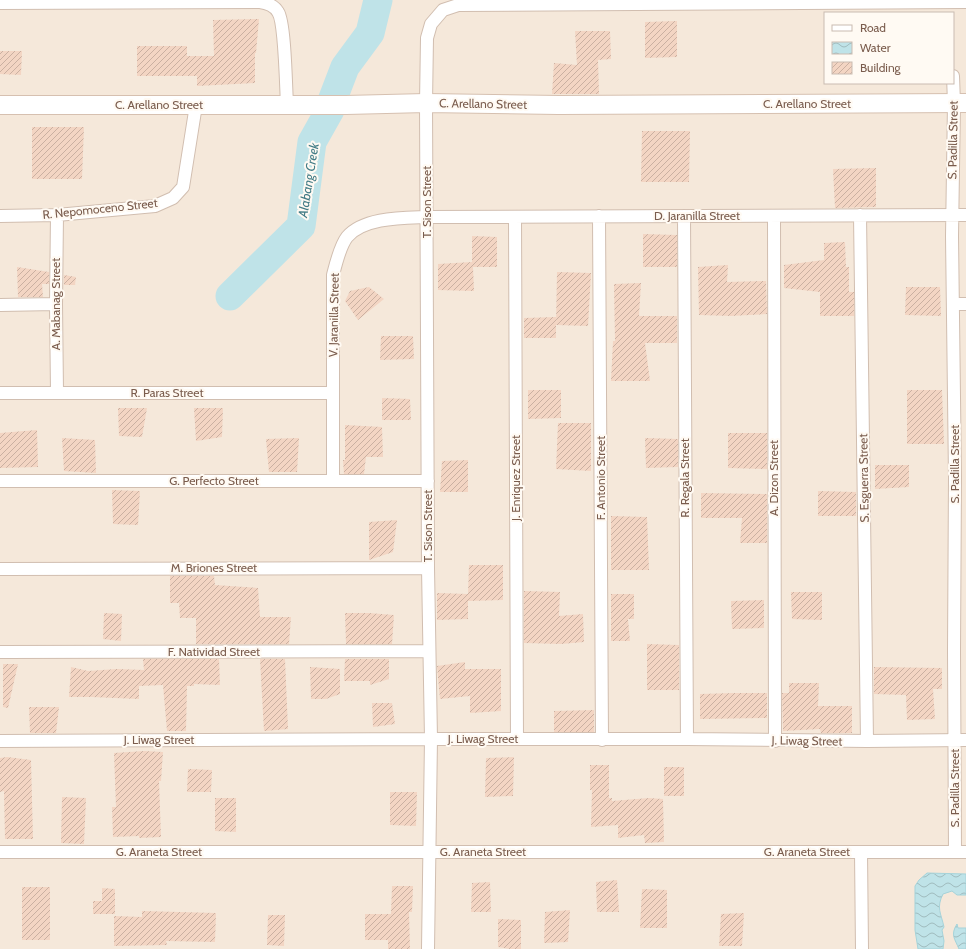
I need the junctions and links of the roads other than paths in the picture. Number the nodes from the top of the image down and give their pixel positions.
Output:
1 (966, 2) edge
2 (0, 3) edge
3 (949, 8) edge
4 (954, 80) edge
5 (426, 103) junction
6 (960, 103) edge
7 (0, 105) edge
8 (196, 105) junction
9 (287, 105) junction
10 (57, 215) junction
11 (860, 215) junction
12 (952, 215) junction
13 (966, 215) edge
14 (0, 216) edge
15 (599, 216) junction
16 (684, 216) junction
17 (774, 216) junction
18 (427, 217) junction
19 (515, 217) junction
20 (56, 304) junction
21 (953, 304) junction
22 (966, 304) edge
23 (0, 305) edge
24 (57, 392) junction
25 (0, 393) edge
26 (333, 393) junction
27 (960, 394) edge
28 (961, 477) edge
29 (0, 481) edge
30 (333, 481) junction
31 (428, 481) junction
32 (960, 565) edge
33 (428, 568) junction
34 (0, 569) edge
35 (429, 651) junction
36 (960, 651) edge
37 (0, 652) edge
38 (431, 739) junction
39 (516, 739) junction
40 (687, 739) junction
41 (602, 740) junction
42 (775, 740) junction
43 (960, 740) edge
44 (0, 741) edge
45 (867, 741) junction
46 (0, 852) edge
47 (430, 852) junction
48 (861, 852) junction
49 (961, 852) edge
50 (428, 949) edge
51 (862, 949) edge

1 - 3 street, T. Sison Street
2 - 9 street
3 - 5 street, T. Sison Street
4 - 6 street, S. Padilla Street
5 - 6 street, C. Arellano Street
5 - 9 street, C. Arellano Street
5 - 18 street, T. Sison Street
6 - 12 street, S. Padilla Street
7 - 8 street, C. Arellano Street
8 - 9 street, C. Arellano Street
8 - 10 street, R. Nepomoceno Street
10 - 14 street, R. Nepomoceno Street
10 - 20 street, A. Mabanag Street
11 - 12 street, D. Jaranilla Street
11 - 17 street, D. Jaranilla Street
11 - 45 street, S. Esguerra Street
12 - 13 street, D. Jaranilla Street
12 - 21 street, S. Padilla Street
15 - 16 street, D. Jaranilla Street
15 - 19 street, D. Jaranilla Street
15 - 41 street, F. Antonio Street
16 - 17 street, D. Jaranilla Street
16 - 40 street, R. Regala Street
17 - 42 street, A. Dizon Street
18 - 19 street, D. Jaranilla Street
18 - 26 street, V. Jaranilla Street
18 - 31 street, T. Sison Street
19 - 39 street, J. Enriquez Street
20 - 23 street
20 - 24 street, A. Mabanag Street
21 - 22 street
21 - 27 street, S. Padilla Street
24 - 25 street, R. Paras Street
24 - 26 street, R. Paras Street
26 - 30 street, V. Jaranilla Street
27 - 28 street, S. Padilla Street
28 - 32 street, S. Padilla Street
29 - 30 street, G. Perfecto Street
30 - 31 street, G. Perfecto Street
31 - 33 street, T. Sison Street
32 - 36 street, S. Padilla Street
33 - 34 street, M. Briones Street
33 - 35 street, T. Sison Street
35 - 37 street, F. Natividad Street
35 - 38 street, T. Sison Street
36 - 43 street, S. Padilla Street
38 - 39 street, J. Liwag Street
38 - 44 street, J. Liwag Street
38 - 47 street, T. Sison Street
39 - 41 street, J. Liwag Street
40 - 41 street, J. Liwag Street
40 - 42 street, J. Liwag Street
42 - 45 street, J. Liwag Street
43 - 45 street, J. Liwag Street
43 - 49 street, S. Padilla Street
46 - 47 street, G. Araneta Street
47 - 48 street, G. Araneta Street
47 - 50 street, T. Sison Street
48 - 49 street, G. Araneta Street
48 - 51 street

